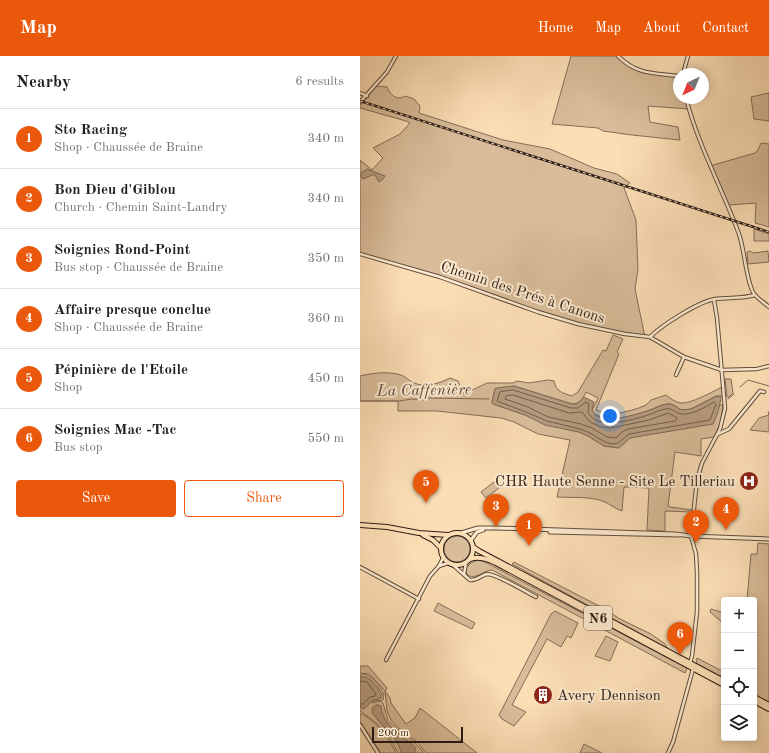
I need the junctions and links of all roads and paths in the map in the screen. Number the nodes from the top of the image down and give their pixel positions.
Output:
1 (396, 56) edge
2 (618, 56) edge
3 (688, 56) edge
4 (685, 68) edge
5 (673, 75) edge
6 (360, 93) edge
7 (366, 96) junction
8 (360, 102) edge
9 (688, 104) edge
10 (360, 254) edge
11 (755, 295) junction
12 (714, 300) junction
13 (769, 307) edge
14 (650, 337) junction
15 (684, 357) junction
16 (769, 366) edge
17 (722, 370) junction
18 (676, 375) dead end
19 (764, 392) dead end
20 (718, 435) junction
21 (360, 525) edge
22 (419, 533) junction
23 (461, 533) junction
24 (448, 535) junction
25 (680, 535) junction
26 (691, 536) junction
27 (769, 538) edge
28 (471, 540) junction
29 (473, 546) junction
30 (441, 547) junction
31 (443, 558) junction
32 (470, 560) junction
33 (448, 563) junction
34 (466, 563) junction
35 (453, 565) junction
36 (439, 566) junction
37 (360, 567) edge
38 (464, 575) junction
39 (536, 597) dead end
40 (419, 598) junction
41 (386, 660) dead end
42 (690, 663) junction
43 (693, 668) junction
44 (721, 679) edge
45 (721, 683) edge
46 (757, 699) edge
47 (757, 703) edge
48 (769, 705) edge
49 (769, 709) edge
50 (360, 725) edge
51 (378, 753) edge
52 (668, 753) edge

1 - 7 street
2 - 5 street
3 - 4 street
6 - 7 street
7 - 8 street
9 - 11 street
10 - 14 street, Chemin des Prés à Canons
11 - 12 street
11 - 13 street
12 - 14 street
12 - 17 street
14 - 15 street, Chemin des Prés à Canons
15 - 17 street, Chemin des Prés à Canons
15 - 18 street
16 - 17 street
17 - 20 street
19 - 20 street
20 - 26 street
21 - 22 main road
22 - 24 main road
22 - 30 main road
23 - 24 main road
23 - 25 street
23 - 28 main road
24 - 30 main road
25 - 26 street
25 - 28 street
26 - 27 street
26 - 42 street
28 - 29 main road
29 - 32 main road
29 - 42 main road, N6
30 - 31 main road
31 - 33 main road
31 - 36 street
32 - 34 main road
32 - 43 main road, N6
33 - 35 main road
33 - 36 street
34 - 35 main road
34 - 38 street
35 - 38 street
36 - 40 street
37 - 40 street
38 - 39 street
40 - 41 street
42 - 44 main road, N6
43 - 45 main road, N6
43 - 52 street
46 - 48 main road
47 - 49 main road
50 - 51 street

